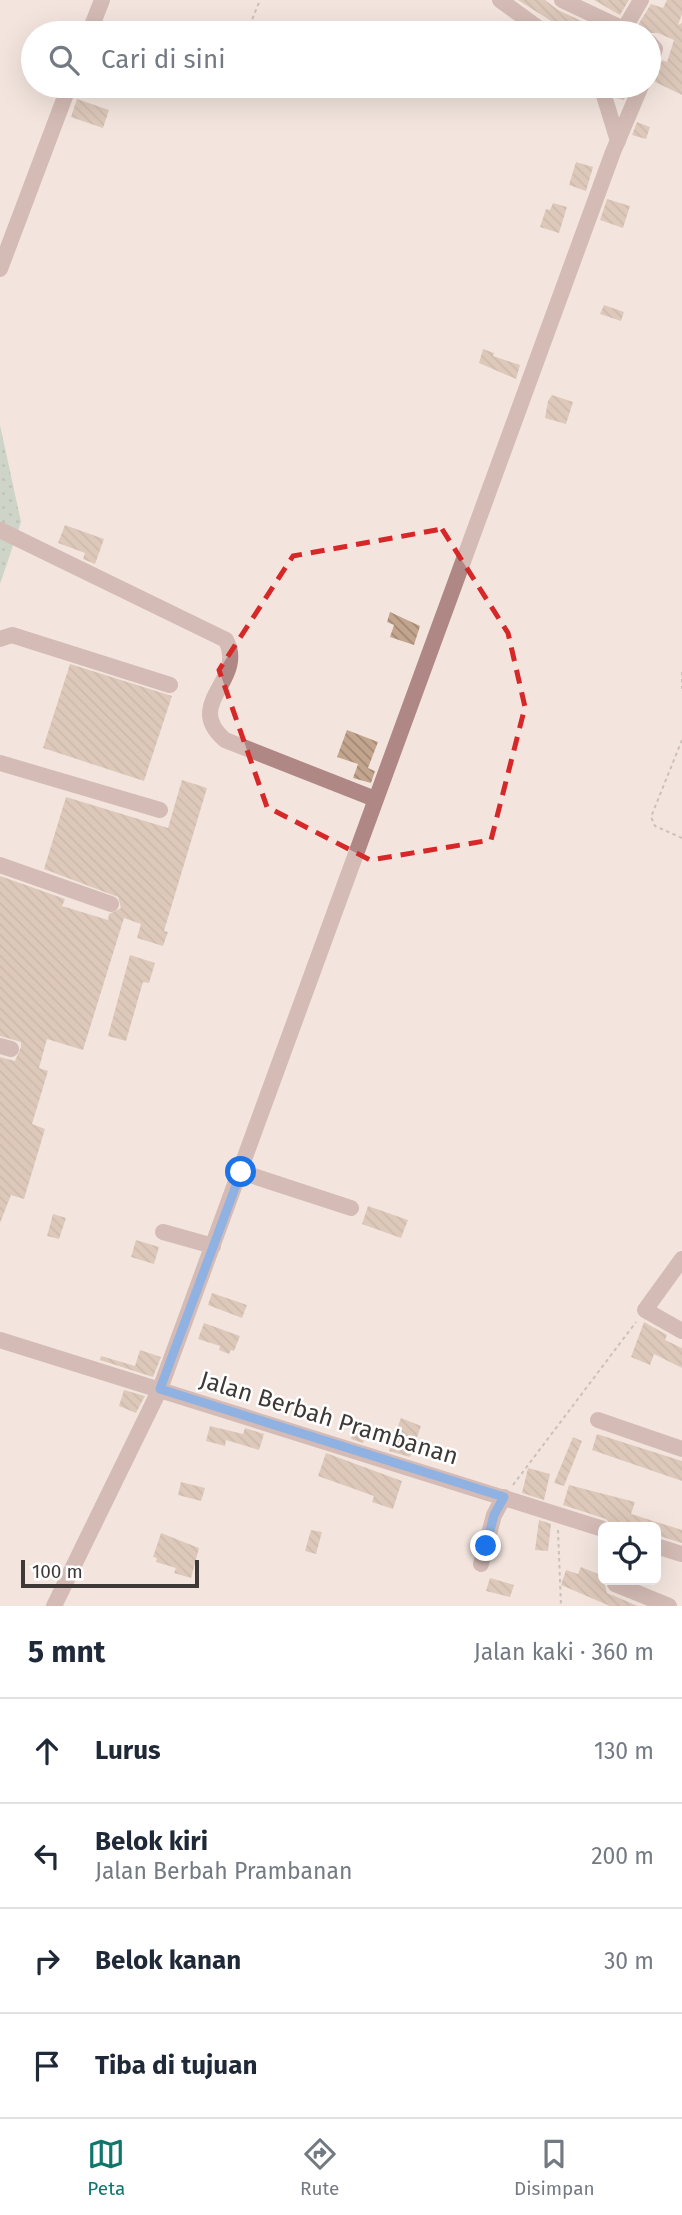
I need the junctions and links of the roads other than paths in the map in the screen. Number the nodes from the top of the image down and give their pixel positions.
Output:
1 (102, 0) edge
2 (500, 0) edge
3 (641, 0) edge
4 (568, 1) edge
5 (94, 21) edge
6 (529, 21) edge
7 (608, 21) edge
8 (632, 21) edge
9 (64, 98) edge
10 (605, 98) edge
11 (636, 98) edge
12 (618, 141) junction
13 (0, 270) edge
14 (0, 530) edge
15 (0, 639) edge
16 (170, 685) dead end
17 (0, 764) edge
18 (375, 799) junction
19 (160, 810) dead end
20 (0, 865) edge
21 (111, 904) dead end
22 (241, 1172) junction
23 (351, 1208) dead end
24 (163, 1232) dead end
25 (213, 1246) junction
26 (682, 1259) edge
27 (682, 1331) edge
28 (0, 1340) edge
29 (160, 1389) junction
30 (598, 1420) dead end
31 (682, 1449) edge
32 (504, 1497) junction
33 (598, 1527) edge
34 (661, 1548) edge
35 (682, 1554) edge
36 (481, 1564) dead end
37 (617, 1585) edge
38 (54, 1606) edge
39 (669, 1606) edge

1 - 5 street
2 - 6 street
3 - 8 street
4 - 7 street
9 - 13 street
10 - 12 street
11 - 12 street
12 - 18 street
14 - 18 street
15 - 16 street
17 - 19 street
18 - 22 street
20 - 21 street
22 - 23 street
22 - 25 street
24 - 25 street
25 - 29 street
26 - 27 street
28 - 29 street, Jalan Berbah Prambanan
29 - 32 street, Jalan Berbah Prambanan
29 - 38 street
30 - 31 street
32 - 33 street, Jalan Berbah Prambanan
32 - 36 street
34 - 35 street
37 - 39 street

